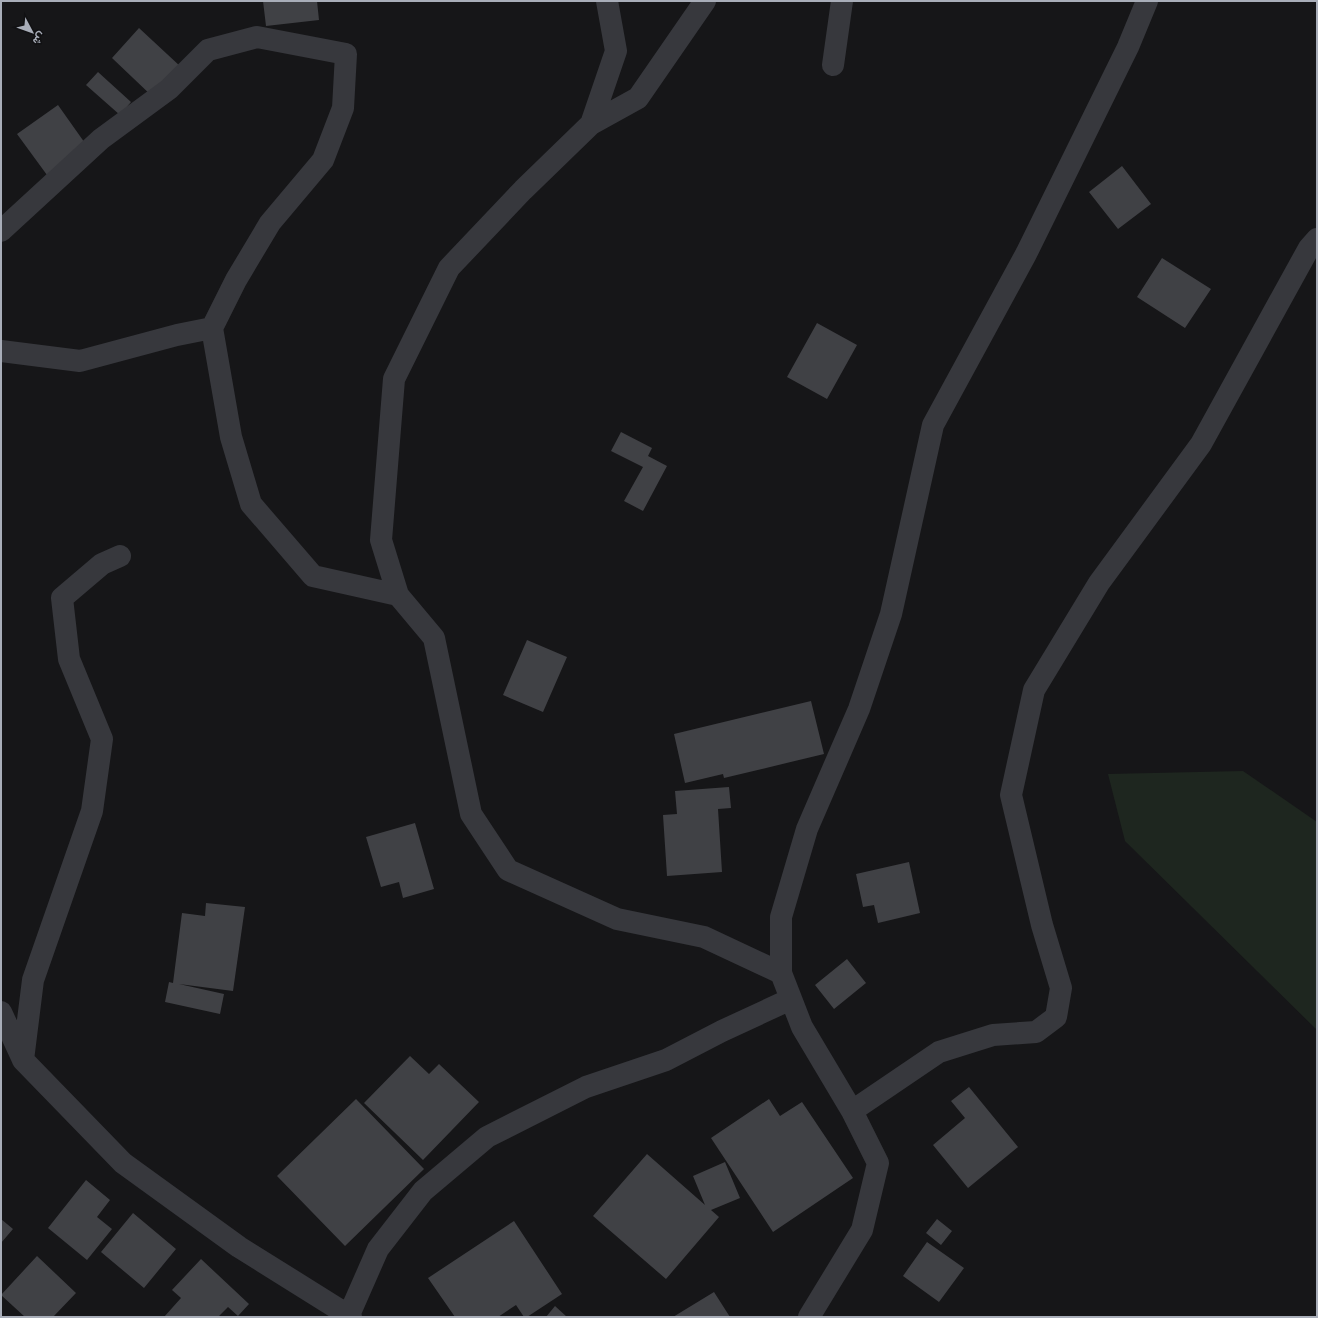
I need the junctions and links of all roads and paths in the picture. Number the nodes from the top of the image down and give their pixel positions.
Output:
1 (607, 1) edge
2 (705, 1) edge
3 (842, 1) edge
4 (1148, 1) edge
5 (833, 65) dead end
6 (591, 124) junction
7 (1, 231) edge
8 (1317, 239) edge
9 (212, 328) junction
10 (1, 351) edge
11 (120, 556) dead end
12 (398, 594) junction
13 (781, 973) junction
14 (791, 999) junction
15 (1, 1012) edge
16 (24, 1060) junction
17 (852, 1111) junction
18 (350, 1316) edge
19 (809, 1317) edge

1 - 6 street
2 - 6 street
3 - 5 street
4 - 13 street
6 - 12 street
7 - 9 street
8 - 17 street
9 - 10 street
9 - 12 street
11 - 16 street
12 - 13 street
13 - 14 street
14 - 17 street
14 - 18 street
15 - 16 street
16 - 18 street
17 - 19 street

